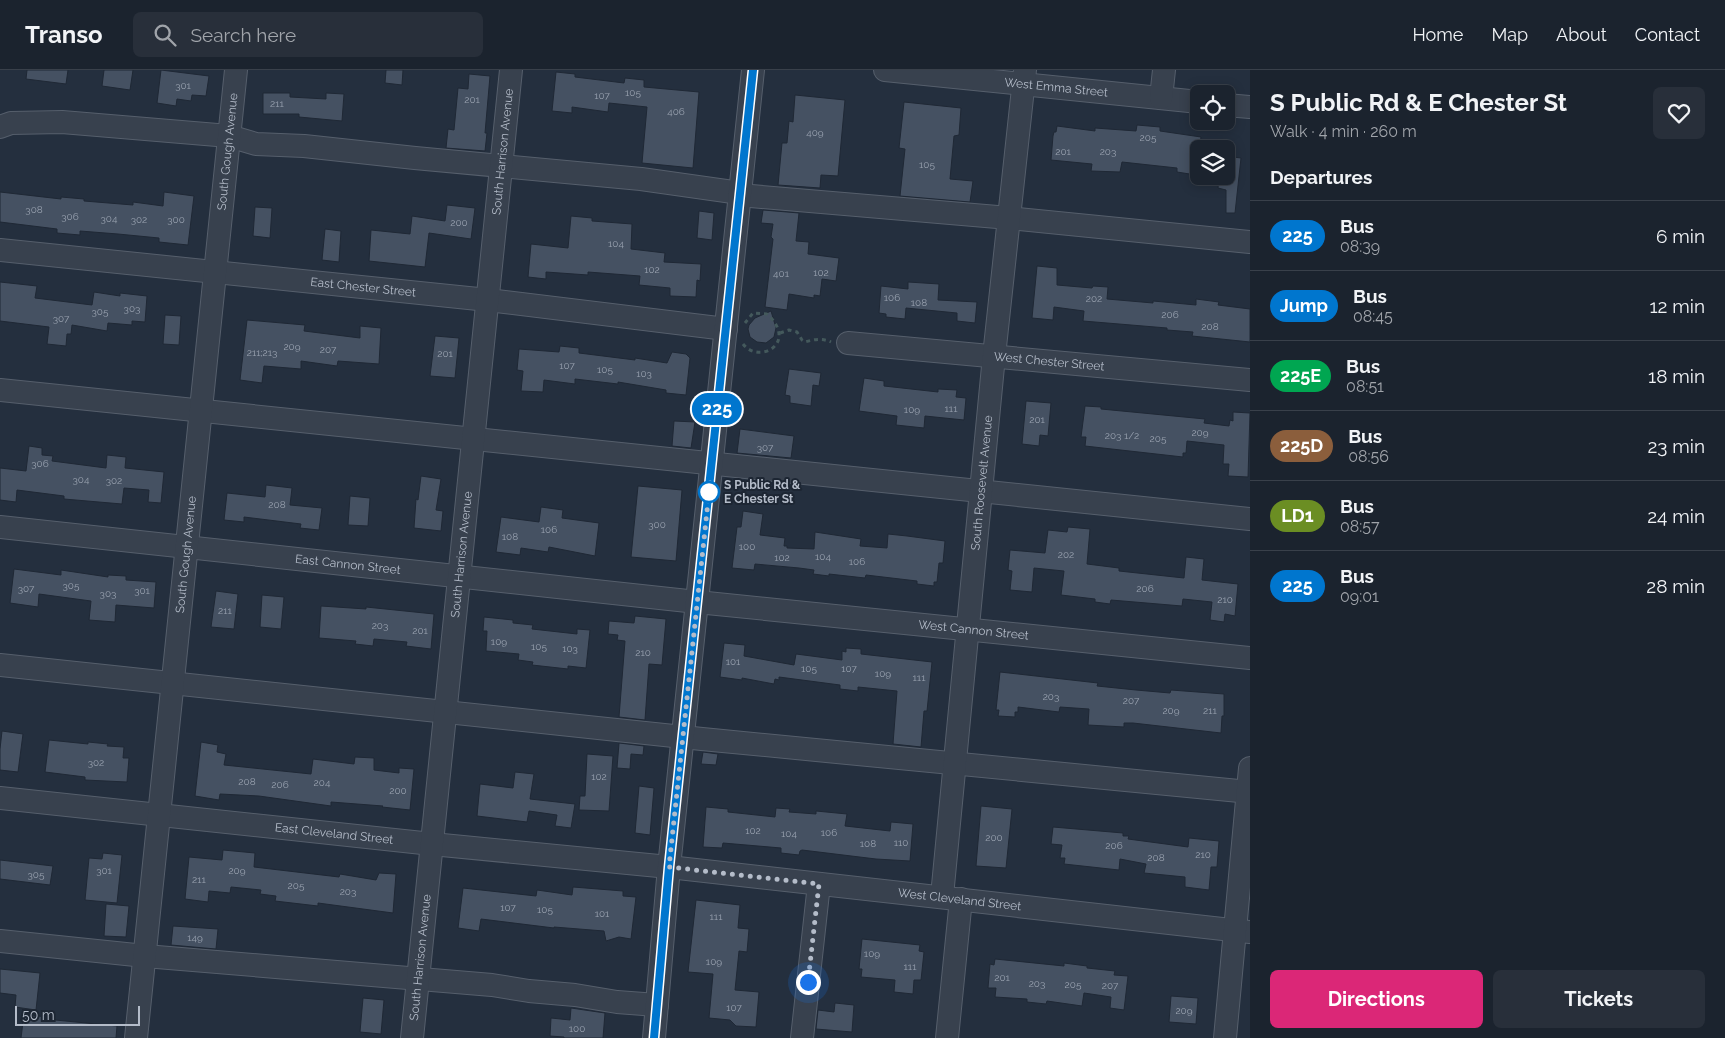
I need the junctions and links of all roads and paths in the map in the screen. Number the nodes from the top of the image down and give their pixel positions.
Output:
1 (236, 70) edge
2 (511, 70) edge
3 (753, 70) edge
4 (885, 70) edge
5 (1164, 70) edge
6 (1025, 77) edge
7 (1161, 98) junction
8 (1190, 101) edge
9 (1235, 106) edge
10 (1250, 107) edge
11 (0, 127) edge
12 (229, 136) junction
13 (501, 165) junction
14 (740, 194) junction
15 (1009, 218) junction
16 (1250, 242) edge
17 (0, 250) edge
18 (215, 271) junction
19 (488, 300) junction
20 (737, 332) junction
21 (780, 333) junction
22 (841, 343) joint
23 (994, 356) junction
24 (1250, 380) edge
25 (0, 390) edge
26 (201, 412) junction
27 (474, 438) junction
28 (712, 464) junction
29 (981, 492) junction
30 (1250, 519) edge
31 (0, 527) edge
32 (187, 547) junction
33 (460, 577) junction
34 (697, 602) junction
35 (967, 630) junction
36 (1250, 658) edge
37 (0, 665) edge
38 (173, 683) junction
39 (446, 711) junction
40 (683, 737) junction
41 (955, 764) junction
42 (1250, 768) edge
43 (1249, 792) edge
44 (0, 798) edge
45 (159, 815) junction
46 (432, 844) junction
47 (669, 867) junction
48 (819, 884) junction
49 (951, 898) junction
50 (1242, 931) edge
51 (0, 941) edge
52 (145, 956) junction
53 (418, 978) junction
54 (657, 1005) junction
55 (136, 1038) edge
56 (412, 1038) edge
57 (654, 1038) edge
58 (802, 1038) edge
59 (948, 1038) edge
60 (1225, 1038) edge

1 - 12 street, South Gough Avenue
2 - 13 street, South Harrison Avenue
3 - 14 street
4 - 6 street, West Emma Street
5 - 7 street
6 - 7 street, West Emma Street
6 - 15 street, South Roosevelt Avenue
7 - 8 street, West Emma Street
9 - 10 street
11 - 12 street
12 - 13 street
12 - 18 street, South Gough Avenue
13 - 14 street
13 - 19 street, South Harrison Avenue
14 - 15 street
14 - 20 street
15 - 16 street
15 - 23 street, South Roosevelt Avenue
17 - 18 street, East Chester Street
18 - 19 street, East Chester Street
18 - 26 street, South Gough Avenue
19 - 20 street, East Chester Street
19 - 27 street, South Harrison Avenue
20 - 21 path
20 - 21 path
20 - 28 street
21 - 22 path
22 - 23 street, West Chester Street
23 - 24 street, West Chester Street
23 - 29 street, South Roosevelt Avenue
25 - 26 street
26 - 27 street
26 - 32 street, South Gough Avenue
27 - 28 street
27 - 33 street, South Harrison Avenue
28 - 29 street
28 - 34 street
29 - 30 street
29 - 35 street, South Roosevelt Avenue
31 - 32 street, East Cannon Street
32 - 33 street, East Cannon Street
32 - 38 street, South Gough Avenue
33 - 34 street, East Cannon Street
33 - 39 street, South Harrison Avenue
34 - 35 street, West Cannon Street
34 - 40 street
35 - 36 street, West Cannon Street
35 - 41 street, South Roosevelt Avenue
37 - 38 street
38 - 39 street
38 - 45 street, South Gough Avenue
39 - 40 street
39 - 46 street, South Harrison Avenue
40 - 41 street
40 - 47 street
41 - 43 street
41 - 49 street, South Roosevelt Avenue
42 - 43 street
43 - 50 street
44 - 45 street, East Cleveland Street
45 - 46 street, East Cleveland Street
45 - 52 street, South Gough Avenue
46 - 47 street, East Cleveland Street
46 - 53 street, South Harrison Avenue
47 - 48 street, West Cleveland Street
47 - 54 street
48 - 49 street, West Cleveland Street
48 - 58 street
49 - 50 street, West Cleveland Street
49 - 59 street, South Roosevelt Avenue
50 - 60 street
51 - 52 street
52 - 53 street
52 - 55 street, South Gough Avenue
53 - 54 street
53 - 56 street, South Harrison Avenue
54 - 57 street

